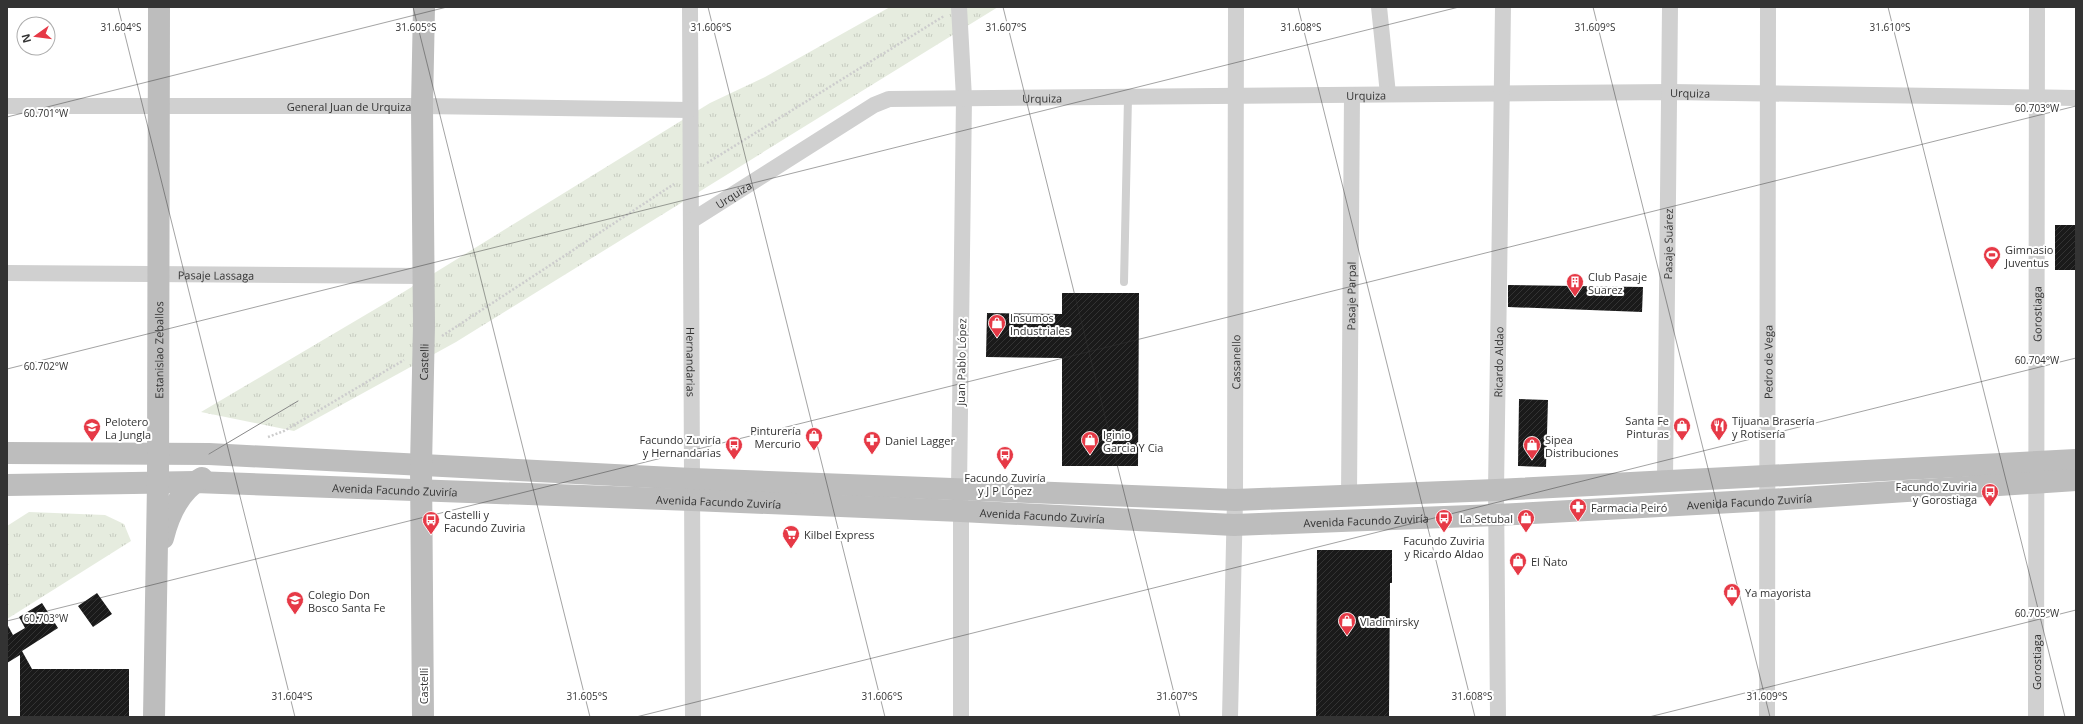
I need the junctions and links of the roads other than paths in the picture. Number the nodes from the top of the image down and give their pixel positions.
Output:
1 (159, 7) edge
2 (424, 7) edge
3 (690, 7) edge
4 (959, 7) edge
5 (1236, 7) edge
6 (1379, 7) edge
7 (1503, 7) edge
8 (1670, 7) edge
9 (1768, 7) edge
10 (2037, 7) edge
11 (1503, 92) junction
12 (1670, 92) junction
13 (1388, 94) junction
14 (1768, 94) junction
15 (1352, 95) junction
16 (1236, 97) junction
17 (964, 98) junction
18 (1128, 98) junction
19 (2036, 98) junction
20 (2076, 98) edge
21 (7, 106) edge
22 (158, 106) junction
23 (422, 106) junction
24 (690, 110) junction
25 (691, 221) junction
26 (7, 272) edge
27 (158, 274) junction
28 (424, 276) junction
29 (1124, 282) dead end
30 (158, 452) junction
31 (7, 453) edge
32 (2076, 460) edge
33 (336, 461) junction
34 (421, 466) junction
35 (2035, 472) junction
36 (1768, 476) junction
37 (2076, 480) edge
38 (195, 482) junction
39 (1665, 482) junction
40 (158, 484) junction
41 (7, 485) edge
42 (959, 488) junction
43 (692, 489) junction
44 (421, 490) junction
45 (1496, 490) junction
46 (1349, 497) junction
47 (1235, 500) junction
48 (1769, 500) junction
49 (961, 511) junction
50 (1497, 515) junction
51 (1234, 525) junction
52 (155, 625) junction
53 (154, 717) edge
54 (423, 717) edge
55 (693, 717) edge
56 (961, 717) edge
57 (1230, 717) edge
58 (1498, 717) edge
59 (1767, 717) edge
60 (2036, 717) edge

1 - 22 main road, Estanislao Zeballos
2 - 23 main road, Castelli
3 - 24 street, Hernandarias
4 - 17 street, Juan Pablo López
5 - 16 street, Cassanello
6 - 13 street
7 - 11 street, Ricardo Aldao
8 - 12 street, Pasaje Suárez
9 - 14 street, Pedro de Vega
10 - 19 street, Gorostiaga
11 - 12 street, Urquiza
11 - 13 street, Urquiza
11 - 45 street, Ricardo Aldao
12 - 14 street, Urquiza
12 - 39 street, Pasaje Suárez
13 - 15 street, Urquiza
14 - 19 street, Urquiza
14 - 36 street, Pedro de Vega
15 - 16 street, Urquiza
15 - 46 street, Pasaje Parpal
16 - 18 street, Urquiza
16 - 47 street, Cassanello
17 - 18 street, Urquiza
17 - 25 street, Urquiza
17 - 42 street, Juan Pablo López
18 - 29 lane
19 - 20 street, Urquiza
19 - 35 street, Gorostiaga
21 - 22 street, General Juan de Urquiza
22 - 23 street, General Juan de Urquiza
22 - 27 main road, Estanislao Zeballos
23 - 24 street, General Juan de Urquiza
23 - 28 main road, Castelli
24 - 25 street, Hernandarias
25 - 43 street, Hernandarias
26 - 27 street, Pasaje Lassaga
27 - 28 street, Pasaje Lassaga
27 - 30 main road, Estanislao Zeballos
28 - 34 main road, Castelli
30 - 31 main road, Avenida Facundo Zuviría
30 - 33 main road, Avenida Facundo Zuviría
30 - 40 main road, Estanislao Zeballos
32 - 35 main road, Avenida Facundo Zuviría
33 - 34 main road, Avenida Facundo Zuviría
33 - 38 main road
34 - 43 main road, Avenida Facundo Zuviría
34 - 44 main road, Castelli
35 - 36 main road, Avenida Facundo Zuviría
35 - 37 main road, Avenida Facundo Zuviría
35 - 48 main road, Avenida Facundo Zuviría
35 - 60 street, Gorostiaga
36 - 39 main road, Avenida Facundo Zuviría
36 - 48 street, Pedro de Vega
38 - 40 main road, Avenida Facundo Zuviría
38 - 44 main road, Avenida Facundo Zuviría
38 - 52 main road
39 - 45 main road, Avenida Facundo Zuviría
40 - 41 main road, Avenida Facundo Zuviría
40 - 52 main road, Estanislao Zeballos
42 - 43 main road, Avenida Facundo Zuviría
42 - 47 main road, Avenida Facundo Zuviría
42 - 49 street, Juan Pablo López
43 - 44 main road, Avenida Facundo Zuviría
43 - 49 main road, Avenida Facundo Zuviría
43 - 55 street, Hernandarias
44 - 54 main road, Castelli
45 - 46 main road, Avenida Facundo Zuviría
45 - 50 street, Ricardo Aldao
46 - 47 main road, Avenida Facundo Zuviría
47 - 51 street, Cassanello
48 - 50 main road, Avenida Facundo Zuviría
48 - 59 street, Pedro de Vega
49 - 51 main road, Avenida Facundo Zuviría
49 - 56 street, Juan Pablo López
50 - 51 main road, Avenida Facundo Zuviría
50 - 58 street, Ricardo Aldao
51 - 57 street, Cassanello
52 - 53 main road, Estanislao Zeballos

